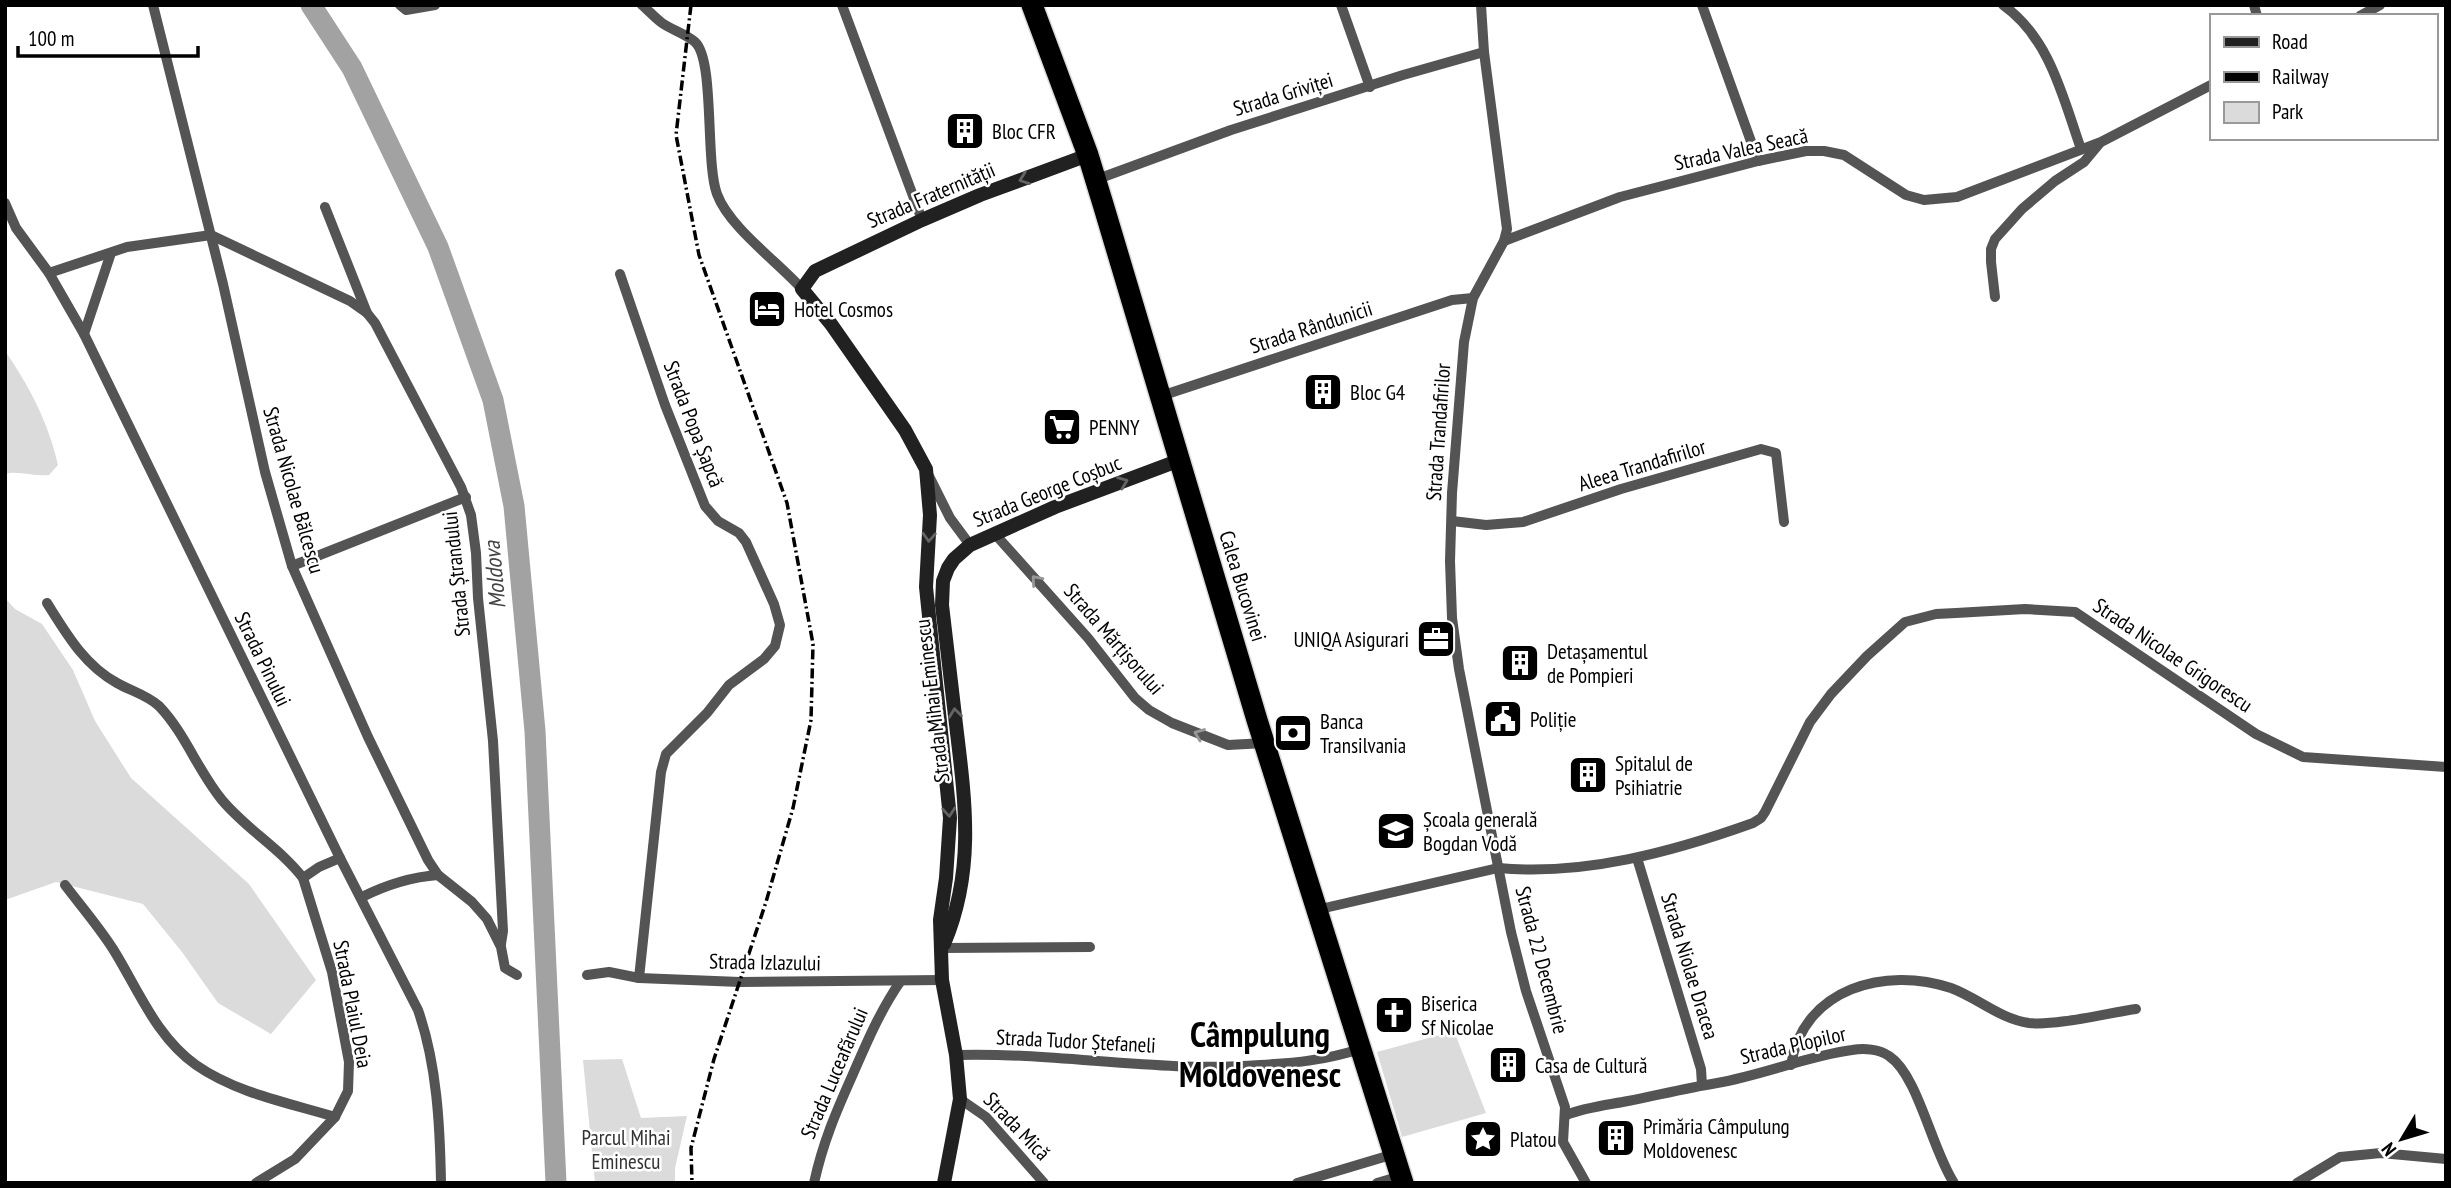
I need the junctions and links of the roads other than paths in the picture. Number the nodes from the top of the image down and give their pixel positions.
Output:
1 (153, 5) edge
2 (400, 5) edge
3 (435, 5) edge
4 (642, 5) edge
5 (842, 5) edge
6 (1032, 5) edge
7 (1340, 5) edge
8 (1702, 5) edge
9 (2003, 5) edge
10 (2380, 5) edge
11 (1480, 6) edge
12 (2364, 14) edge
13 (1484, 52) junction
14 (2210, 86) edge
15 (1370, 87) junction
16 (2101, 142) junction
17 (2081, 149) junction
18 (1088, 155) junction
19 (1758, 161) junction
20 (1095, 180) junction
21 (5, 203) edge
22 (326, 207) dead end
23 (922, 220) junction
24 (211, 234) junction
25 (1504, 242) junction
26 (111, 253) junction
27 (49, 273) junction
28 (620, 274) dead end
29 (802, 289) junction
30 (1995, 297) dead end
31 (1473, 298) junction
32 (368, 313) junction
33 (84, 334) junction
34 (1161, 396) junction
35 (1180, 460) junction
36 (926, 469) junction
37 (466, 497) junction
38 (1452, 521) junction
39 (1784, 522) dead end
40 (994, 533) junction
41 (970, 545) junction
42 (292, 566) junction
43 (47, 603) dead end
44 (1265, 743) junction
45 (2446, 767) edge
46 (340, 858) junction
47 (1637, 858) junction
48 (1498, 868) junction
49 (438, 875) junction
50 (303, 878) junction
51 (65, 885) dead end
52 (362, 897) junction
53 (1316, 910) junction
54 (501, 947) junction
55 (1090, 947) dead end
56 (942, 948) junction
57 (517, 975) dead end
58 (587, 975) dead end
59 (639, 978) junction
60 (942, 980) junction
61 (900, 982) junction
62 (2136, 1009) dead end
63 (1360, 1049) junction
64 (956, 1055) junction
65 (1791, 1065) junction
66 (1702, 1085) junction
67 (960, 1099) junction
68 (1566, 1115) junction
69 (335, 1117) junction
70 (1394, 1154) junction
71 (2446, 1159) edge
72 (1402, 1179) edge
73 (1588, 1182) edge
74 (256, 1183) edge
75 (441, 1183) edge
76 (814, 1183) edge
77 (944, 1183) edge
78 (1044, 1183) edge
79 (1297, 1183) edge
80 (1377, 1183) edge
81 (1954, 1183) edge
82 (2297, 1183) edge

1 - 24 street, Strada Nicolae Bălcescu
2 - 3 street
4 - 29 street, Strada Mihai Eminescu
5 - 23 street
6 - 18 highway, Calea Bucovinei
7 - 15 street
8 - 19 street
9 - 17 street
10 - 12 street
11 - 13 street, Strada Trandafirilor
13 - 15 street, Strada Griviței
13 - 25 street, Strada Trandafirilor
14 - 16 street, Strada Valea Seacă
15 - 20 street, Strada Griviței
16 - 17 street, Strada Valea Seacă
16 - 30 street
17 - 19 street, Strada Valea Seacă
18 - 20 highway, Calea Bucovinei
18 -> 23 street, Strada Fraternității
19 - 25 street, Strada Valea Seacă
20 - 34 highway, Calea Bucovinei
21 - 27 street, Strada Pinului
22 - 32 street
23 - 29 street, Strada Fraternității
24 - 26 street
24 - 32 street, Strada Ștrandului
24 - 42 street, Strada Nicolae Bălcescu
25 - 31 street, Strada Trandafirilor
26 - 27 street
26 - 33 street
27 - 33 street, Strada Pinului
28 - 59 street, Strada Popa Șapcă
29 - 36 street, Strada Mihai Eminescu
31 - 34 street, Strada Rândunicii
31 - 38 street, Strada Trandafirilor
32 - 37 street, Strada Ștrandului
33 - 46 street, Strada Pinului
34 - 35 highway, Calea Bucovinei
40 -> 35 street, Strada George Coșbuc
35 - 44 highway, Calea Bucovinei
36 - 41 street, Strada Mihai Eminescu
36 -> 56 street, Strada Mihai Eminescu
37 - 42 street
37 - 54 street, Strada Ștrandului
38 - 39 street, Aleea Trandafirilor
38 - 48 street, Strada Trandafirilor
40 - 41 street, Strada George Coșbuc
44 -> 40 street, Strada Mărțișorului
56 -> 41 street, Strada Mihai Eminescu
42 - 49 street, Strada Nicolae Bălcescu
43 - 50 street
44 - 53 highway, Calea Bucovinei
45 - 47 street, Strada Nicolae Grigorescu
46 - 50 street
46 - 52 street, Strada Pinului
47 - 48 street, Strada Nicolae Grigorescu
47 - 66 street, Strada Niolae Dracea
48 - 53 street, Strada Nicolae Grigorescu
48 - 68 street, Strada 22 Decembrie
49 - 52 street
49 - 54 street, Strada Nicolae Bălcescu
50 - 69 street, Strada Plaiul Deia
51 - 69 street
52 - 75 street, Strada Pinului
53 - 63 highway, Calea Bucovinei
54 - 57 street, Strada Nicolae Bălcescu
55 - 56 street
56 - 60 street, Strada Mihai Eminescu
58 - 59 street, Strada Izlazului
59 - 61 street, Strada Izlazului
60 - 61 street, Strada Izlazului
60 - 64 street, Strada Mihai Eminescu
61 - 76 street, Strada Luceafărului
62 - 65 street
63 - 64 street, Strada Tudor Ștefaneli
63 - 70 highway, Calea Bucovinei
64 - 67 street, Strada Mihai Eminescu
65 - 66 street, Strada Plopilor
65 - 81 street, Strada Plopilor
66 - 68 street, Strada Plopilor
67 - 77 street, Strada Mihai Eminescu
67 - 78 street, Strada Mică
68 - 73 street, Strada 22 Decembrie
69 - 74 street, Strada Plaiul Deia
70 - 72 highway, Calea Bucovinei
70 - 79 street
71 - 82 street
72 - 80 street

